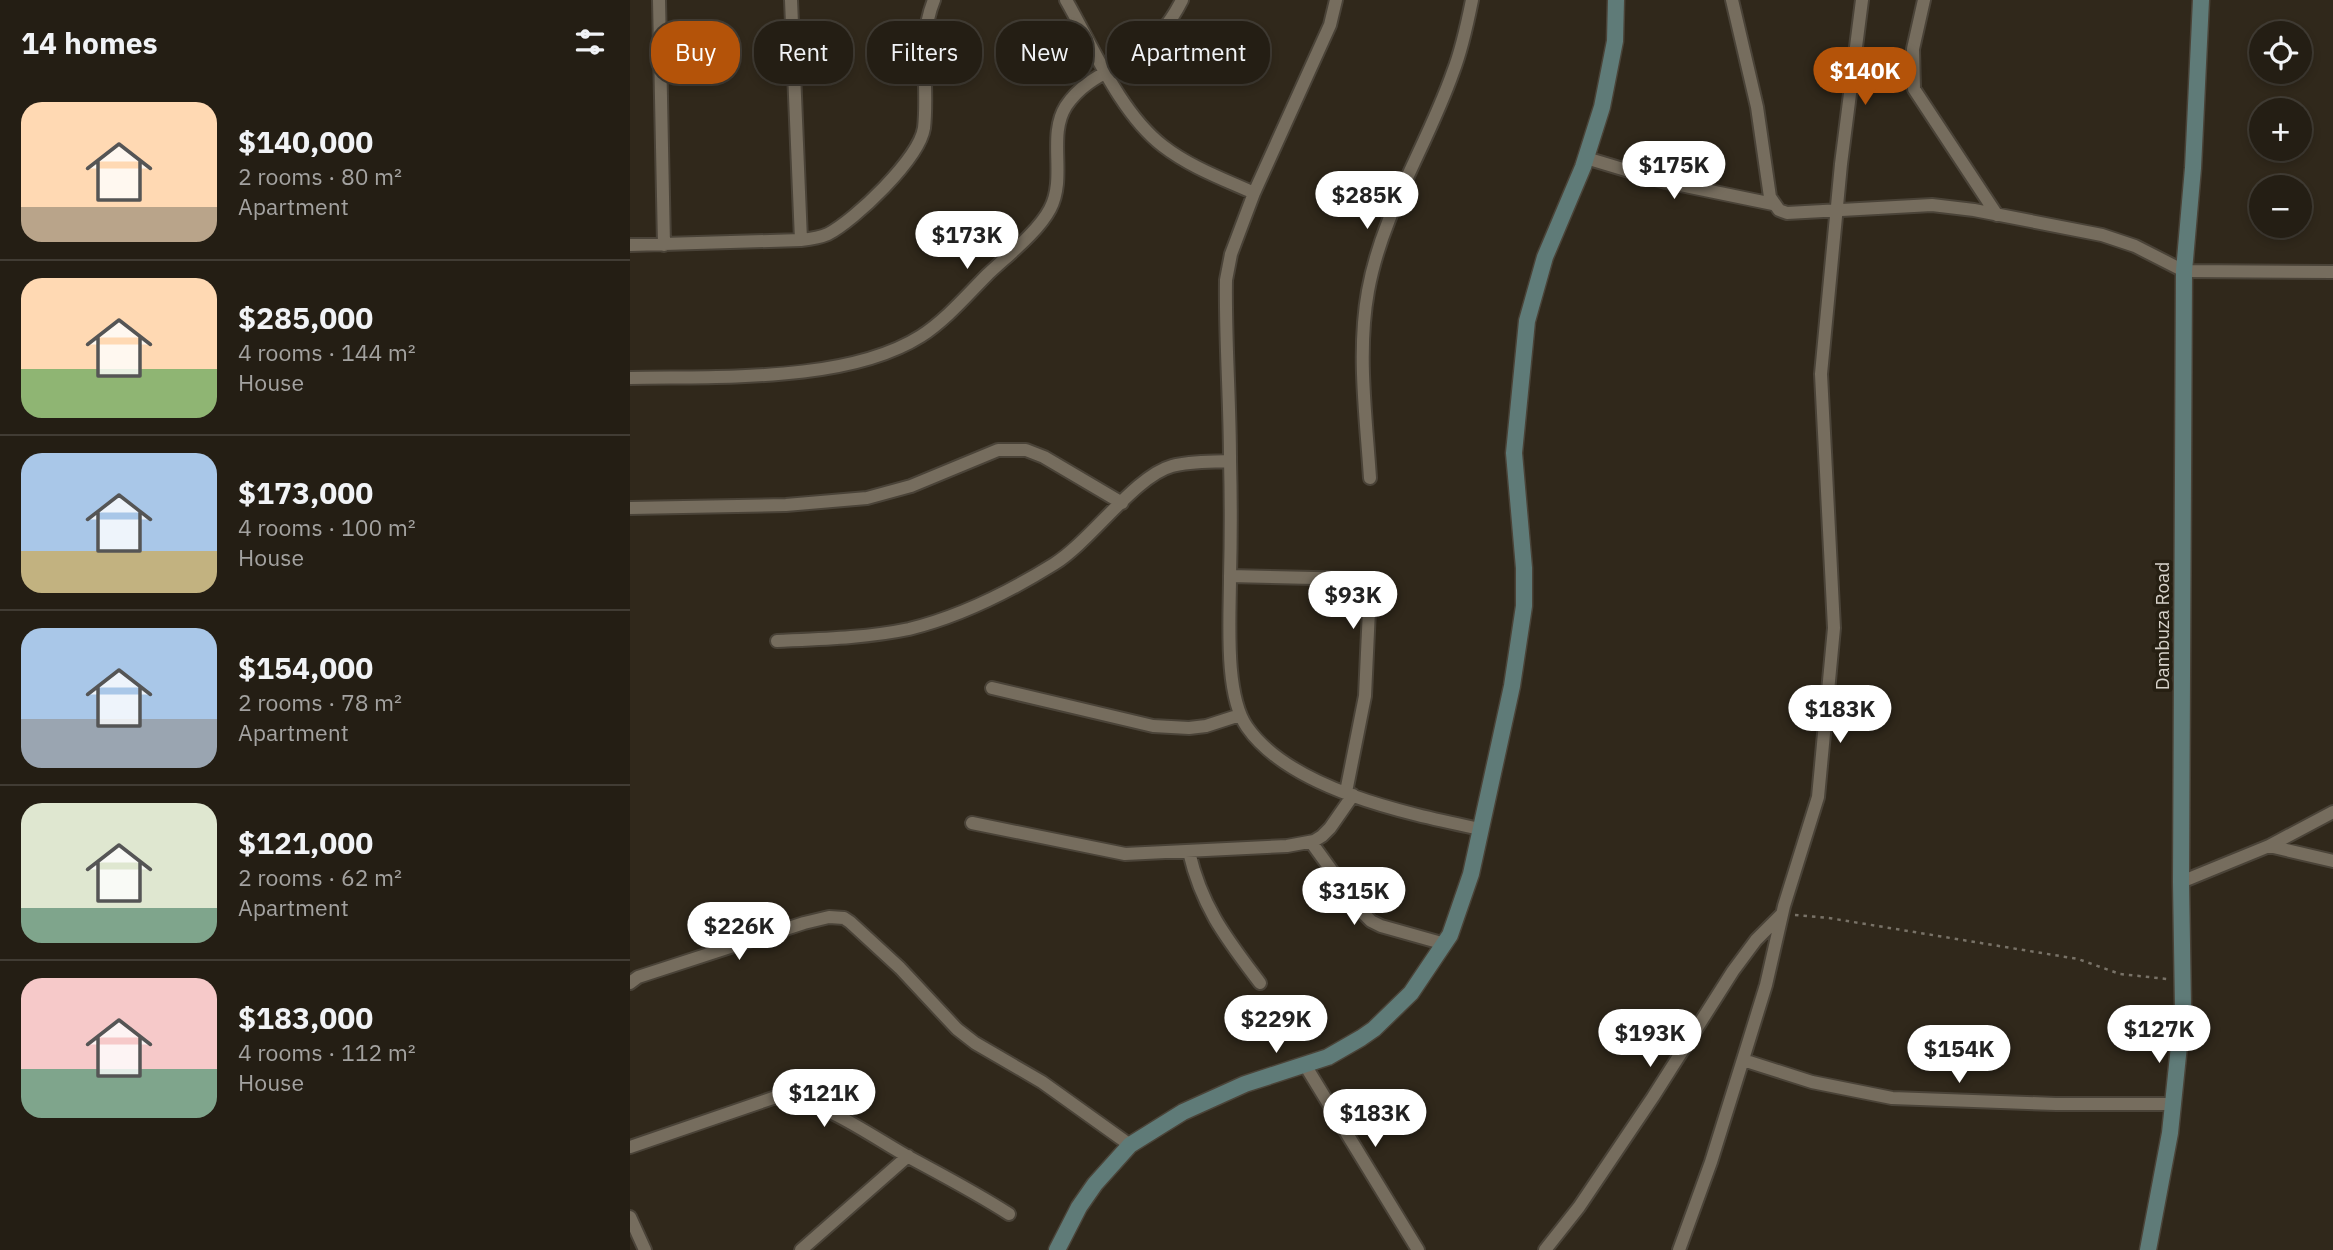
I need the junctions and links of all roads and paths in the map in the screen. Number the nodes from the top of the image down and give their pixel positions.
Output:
1 (659, 0) edge
2 (791, 0) edge
3 (934, 0) edge
4 (1066, 0) edge
5 (1182, 0) edge
6 (1336, 0) edge
7 (1472, 0) edge
8 (1616, 0) edge
9 (1732, 0) edge
10 (1862, 0) edge
11 (1924, 0) edge
12 (2201, 0) edge
13 (1105, 70) junction
14 (1586, 158) junction
15 (1254, 192) junction
16 (1773, 204) junction
17 (1836, 210) junction
18 (1997, 215) junction
19 (802, 240) junction
20 (630, 245) edge
21 (664, 245) junction
22 (2184, 271) junction
23 (2333, 272) edge
24 (630, 378) edge
25 (1230, 461) junction
26 (1370, 478) dead end
27 (1122, 503) junction
28 (630, 508) edge
29 (1230, 576) junction
30 (777, 641) dead end
31 (992, 688) dead end
32 (1240, 715) junction
33 (1350, 793) junction
34 (2333, 812) edge
35 (972, 823) dead end
36 (1480, 829) junction
37 (1311, 842) junction
38 (2269, 846) junction
39 (1188, 852) junction
40 (2333, 861) edge
41 (2181, 882) junction
42 (1782, 914) junction
43 (1445, 944) junction
44 (2183, 980) junction
45 (630, 983) edge
46 (1260, 983) dead end
47 (1743, 1060) junction
48 (1305, 1065) junction
49 (2174, 1104) junction
50 (1130, 1145) junction
51 (630, 1147) edge
52 (908, 1156) junction
53 (1009, 1214) dead end
54 (630, 1217) edge
55 (645, 1250) edge
56 (801, 1250) edge
57 (1057, 1250) edge
58 (1418, 1250) edge
59 (1545, 1250) edge
60 (1679, 1250) edge
61 (2148, 1250) edge

1 - 21 street
2 - 19 street
3 - 19 street
4 - 13 street
5 - 13 street
6 - 15 street
7 - 26 street
8 - 14 street
9 - 16 street
10 - 17 street
11 - 18 street
12 - 22 street, Dambuza Road
13 - 15 street
13 - 24 street
14 - 16 street
14 - 36 street
15 - 25 street
16 - 17 street
17 - 18 street
17 - 42 street
18 - 22 street
19 - 21 street
20 - 21 street
22 - 23 street
22 - 41 street, Dambuza Road
25 - 27 street
25 - 29 street
27 - 28 street
27 - 30 street
29 - 32 street
29 - 33 street
31 - 32 street
32 - 33 street
33 - 36 street
33 - 37 street
34 - 38 street
35 - 39 street
36 - 43 street
37 - 39 street
37 - 43 street
38 - 40 street
38 - 41 street
39 - 46 street
41 - 44 street, Dambuza Road
42 - 44 path
42 - 47 street
42 - 59 street
43 - 48 street
44 - 49 street, Dambuza Road
45 - 50 street
47 - 49 street
47 - 60 street
48 - 50 street
48 - 58 street
49 - 61 street, Dambuza Road
50 - 57 street
51 - 52 street
52 - 53 street
52 - 56 street
54 - 55 street

